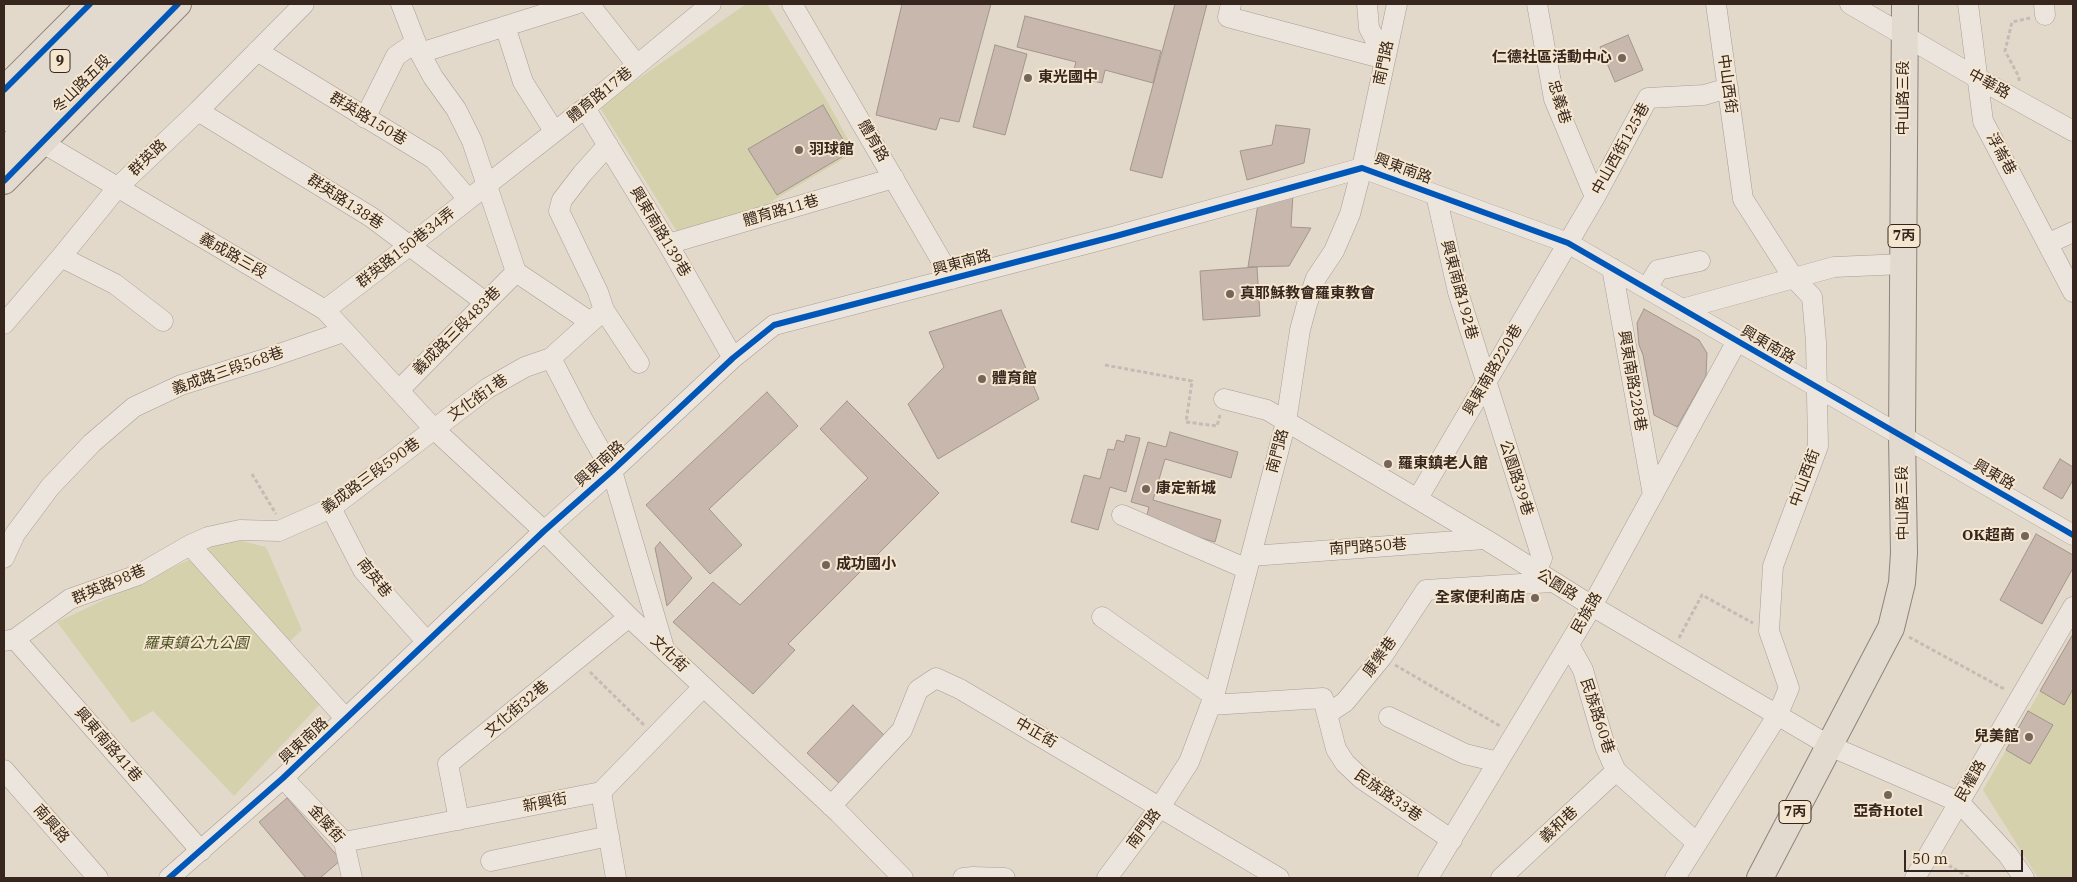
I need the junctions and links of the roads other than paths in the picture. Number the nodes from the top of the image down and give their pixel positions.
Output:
1 (90, 4) edge
2 (117, 4) edge
3 (146, 4) edge
4 (178, 4) edge
5 (304, 4) edge
6 (401, 4) edge
7 (576, 4) edge
8 (588, 4) edge
9 (711, 4) edge
10 (792, 4) edge
11 (1231, 4) edge
12 (1366, 4) edge
13 (1397, 4) edge
14 (1537, 4) edge
15 (1716, 4) edge
16 (1850, 4) edge
17 (1904, 4) edge
18 (1968, 4) edge
19 (505, 26) junction
20 (1905, 35) junction
21 (418, 48) junction
22 (258, 51) junction
23 (1384, 58) junction
24 (637, 65) junction
25 (1979, 79) junction
26 (1728, 88) junction
27 (4, 90) edge
28 (585, 108) junction
29 (198, 111) junction
30 (365, 118) junction
31 (15, 125) edge
32 (554, 131) junction
33 (2073, 131) edge
34 (608, 145) junction
35 (4, 152) edge
36 (1362, 168) junction
37 (894, 178) junction
38 (4, 181) edge
39 (487, 184) junction
40 (117, 188) junction
41 (1436, 195) junction
42 (1595, 197) junction
43 (468, 199) junction
44 (2073, 232) edge
45 (1568, 242) junction
46 (2049, 243) junction
47 (668, 244) junction
48 (409, 246) junction
49 (62, 257) junction
50 (1700, 261) dead end
51 (1904, 264) junction
52 (1612, 268) junction
53 (516, 272) junction
54 (1793, 277) junction
55 (952, 279) junction
56 (1646, 288) junction
57 (2073, 292) edge
58 (485, 302) junction
59 (1682, 309) junction
60 (325, 310) junction
61 (597, 316) junction
62 (163, 321) dead end
63 (4, 324) edge
64 (343, 332) junction
65 (1737, 341) junction
66 (551, 358) junction
67 (733, 358) junction
68 (639, 362) dead end
69 (1486, 384) junction
70 (1817, 388) junction
71 (398, 390) junction
72 (1224, 399) road end
73 (1286, 422) junction
74 (435, 430) junction
75 (1902, 437) junction
76 (612, 471) junction
77 (1652, 495) junction
78 (1418, 498) junction
79 (331, 508) junction
80 (1122, 515) dead end
81 (544, 531) junction
82 (2073, 535) edge
83 (1485, 539) junction
84 (190, 545) junction
85 (4, 558) edge
86 (1249, 563) junction
87 (1544, 577) junction
88 (1592, 606) junction
89 (2073, 607) edge
90 (629, 617) junction
91 (1102, 617) dead end
92 (10, 640) edge
93 (427, 642) junction
94 (1569, 645) junction
95 (664, 648) junction
96 (703, 687) junction
97 (1213, 700) junction
98 (1327, 714) junction
99 (1388, 716) dead end
100 (1777, 716) junction
101 (346, 719) junction
102 (1830, 746) junction
103 (1498, 762) junction
104 (4, 770) edge
105 (1616, 771) junction
106 (283, 778) junction
107 (601, 792) junction
108 (1960, 802) junction
109 (830, 806) junction
110 (1160, 807) junction
111 (460, 820) junction
112 (609, 836) junction
113 (1452, 840) junction
114 (344, 842) junction
115 (1697, 843) junction
116 (201, 851) junction
117 (492, 861) dead end
118 (98, 878) edge
119 (169, 878) edge
120 (352, 878) edge
121 (616, 878) edge
122 (903, 878) edge
123 (963, 878) edge
124 (1005, 878) edge
125 (1107, 878) edge
126 (1279, 878) edge
127 (1428, 878) edge
128 (1501, 878) edge
129 (1675, 878) edge
130 (1760, 878) edge
131 (1915, 878) edge
132 (2024, 878) edge

1 - 27 main road, 9
2 - 31 main road, 冬山路五段 / 9
3 - 31 main road, 冬山路五段 / 9
4 - 31 main road, 冬山路五段 / 9
5 - 22 street, 群英路
6 - 21 street
7 - 19 street
8 - 24 street
9 - 24 street, 體育路17巷
10 - 37 street, 體育路
11 - 23 street
12 - 23 street
13 - 23 street, 南門路
14 - 42 street, 忠義巷
15 - 26 street, 中山西街
16 - 20 street, 中華路
17 - 20 main road, 中山路三段 / 7丙
18 - 25 street, 浮崙巷
19 - 21 street
19 - 32 street
20 - 25 street, 中華路
20 - 51 main road, 中山路三段 / 7丙
21 - 30 street
21 - 39 street
22 - 29 street, 群英路
22 - 30 street, 群英路150巷
23 - 36 street, 南門路
24 - 28 street, 體育路17巷
25 - 33 street, 中華路
25 - 46 street, 浮崙巷
26 - 42 street, 中山西街125巷
26 - 54 street, 中山西街
28 - 32 street, 體育路17巷
28 - 34 street, 興東南路139巷
29 - 40 street, 群英路
29 - 48 street, 群英路138巷
30 - 43 street, 群英路150巷
31 - 35 main road, 冬山路五段 / 9
31 - 38 main road, 冬山路五段 / 9
31 - 40 street, 義成路三段
32 - 39 street, 體育路17巷
34 - 47 street, 興東南路139巷
34 - 61 street
36 - 41 street, 興東南路
36 - 55 street, 興東南路
36 - 73 street, 南門路
37 - 47 street, 體育路11巷
37 - 55 street, 體育路
39 - 43 street, 群英路150巷34弄
39 - 53 street
40 - 49 street, 群英路
40 - 60 street, 義成路三段
41 - 45 street, 興東南路
41 - 69 street, 興東南路192巷
42 - 45 street, 中山西街125巷
43 - 48 street, 群英路150巷34弄
44 - 46 street
45 - 52 street, 興東南路
45 - 69 street, 興東南路220巷
46 - 57 street, 浮崙巷
47 - 67 street, 興東南路139巷
48 - 58 street, 群英路138巷
48 - 60 street, 群英路150巷34弄
49 - 62 street
49 - 63 street, 群英路
50 - 56 street
51 - 54 street
51 - 75 main road, 中山路三段 / 7丙
52 - 56 street, 興東南路
52 - 77 street, 興東南路228巷
53 - 58 street, 義成路三段483巷
53 - 61 street
54 - 59 street
54 - 70 street, 中山西街
55 - 67 street, 興東南路
56 - 59 street, 興東南路
58 - 71 street, 義成路三段483巷
59 - 65 street, 興東南路
60 - 64 street, 義成路三段
61 - 66 street
61 - 68 street
64 - 71 street, 義成路三段
64 - 85 street, 義成路三段568巷
65 - 70 street, 興東南路
65 - 77 street, 民族路
66 - 74 street, 文化街1巷
66 - 76 street
67 - 76 street, 興東南路
69 - 78 street, 興東南路220巷
69 - 87 street, 公園路39巷
70 - 75 street, 興東南路
70 - 100 street, 中山西街
71 - 74 street, 義成路三段
72 - 73 street, 公園路
73 - 78 street, 公園路
73 - 86 street, 南門路
74 - 79 street, 義成路三段590巷
74 - 81 street, 文化街
75 - 82 street, 興東路
75 - 102 main road, 中山路三段 / 7丙
76 - 81 street, 興東南路
76 - 95 street
77 - 88 street, 民族路
78 - 83 street, 公園路
79 - 84 street, 義成路三段590巷
79 - 93 street, 南英巷
80 - 86 street
81 - 90 street, 文化街
81 - 93 street, 興東南路
83 - 86 street, 南門路50巷
83 - 87 street, 公園路
84 - 92 street, 群英路98巷
84 - 101 street
86 - 97 street, 南門路
87 - 88 street, 公園路
87 - 98 street, 康樂巷
88 - 94 street, 民族路
88 - 100 street, 公園路
89 - 108 street, 民權路
90 - 95 street, 文化街
90 - 111 street, 文化街32巷
91 - 97 street
92 - 116 street, 興東南路41巷
93 - 101 street, 興東南路
94 - 103 street, 民族路
94 - 105 street, 民族路60巷
95 - 96 street, 文化街
96 - 107 street
96 - 109 street, 文化街
97 - 98 street
97 - 110 street, 南門路
98 - 113 street, 民族路33巷
99 - 103 street
100 - 102 street, 公園路
100 - 115 street, 中山西街
101 - 106 street, 興東南路
102 - 108 street, 公園路
102 - 130 main road, 中山路三段 / 7丙
103 - 113 street, 民族路
104 - 118 street, 南興路
105 - 115 street, 民族路60巷
105 - 128 street, 義和巷
106 - 114 street, 金陵街
106 - 116 street, 興東南路
107 - 111 street, 新興街
107 - 112 street
108 - 131 street, 民權路
108 - 132 street
109 - 110 street, 中正街
109 - 122 street, 文化街
110 - 125 street, 南門路
110 - 126 street, 中正街
111 - 114 street, 新興街
112 - 117 street
112 - 121 street
113 - 127 street, 民族路
114 - 120 street, 金陵街
115 - 129 street, 中山西街
116 - 119 street, 興東南路
123 - 124 street

